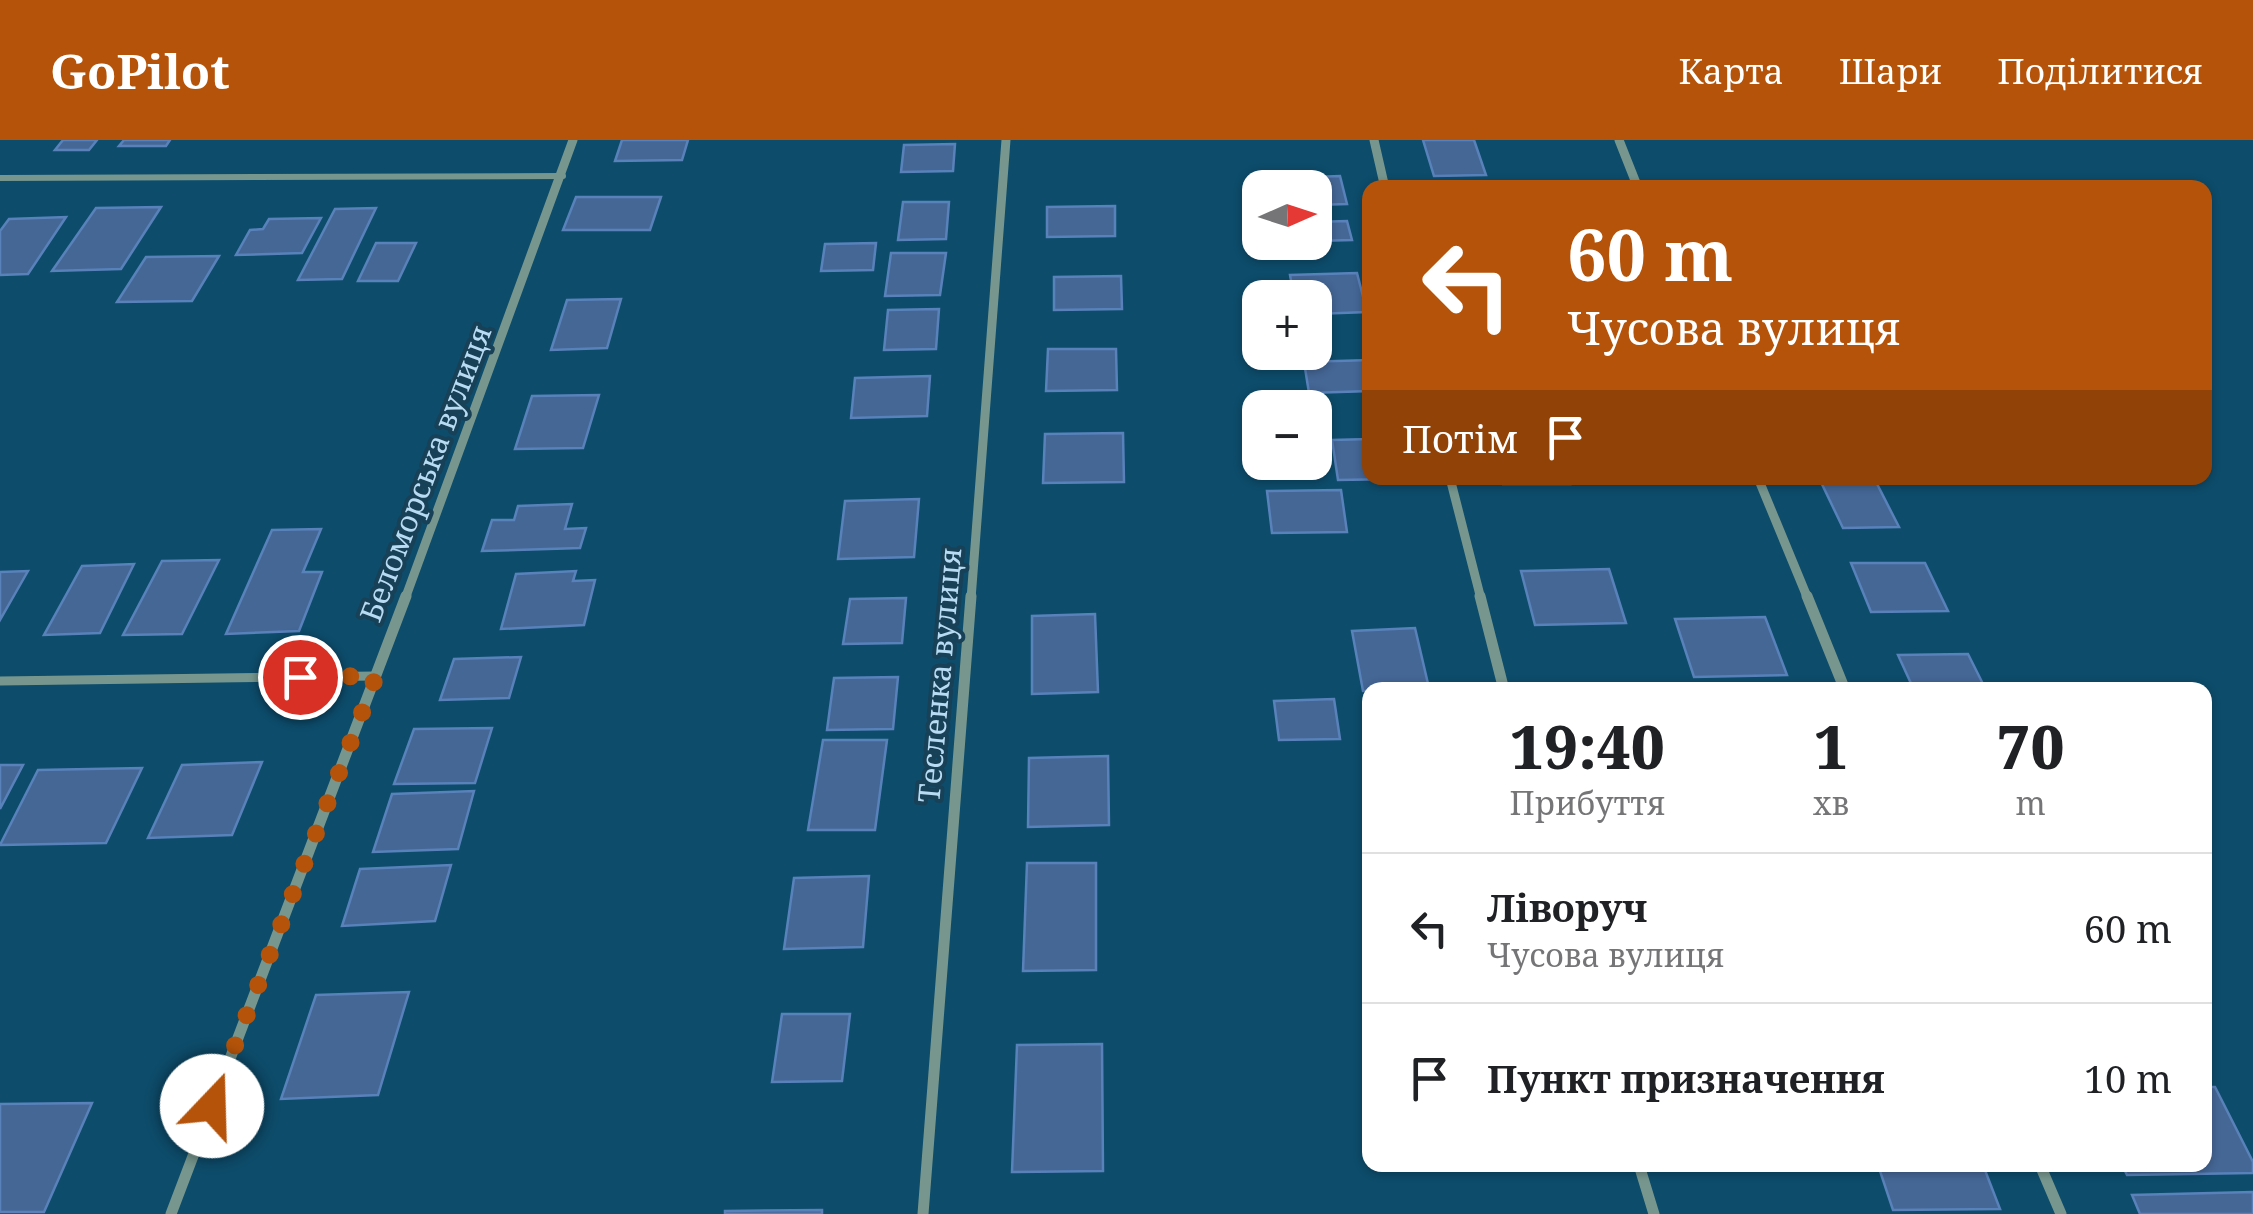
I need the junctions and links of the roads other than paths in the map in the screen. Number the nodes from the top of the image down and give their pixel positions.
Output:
1 (574, 140) edge
2 (1006, 140) edge
3 (1374, 140) edge
4 (1619, 140) edge
5 (563, 176) junction
6 (0, 178) edge
7 (1383, 180) edge
8 (1635, 180) edge
9 (1452, 485) edge
10 (1761, 485) edge
11 (376, 676) junction
12 (0, 681) edge
13 (1502, 682) edge
14 (1842, 682) edge
15 (1641, 1172) edge
16 (2043, 1172) edge
17 (171, 1214) edge
18 (923, 1214) edge
19 (1654, 1214) edge
20 (2060, 1214) edge

1 - 5 street, Беломорська вулиця
2 - 18 street, Тесленка вулиця
3 - 7 street
4 - 8 street
5 - 6 lane
5 - 11 street, Беломорська вулиця
9 - 13 street
10 - 14 street
11 - 12 lane
11 - 17 street, Беломорська вулиця
15 - 19 street
16 - 20 street

